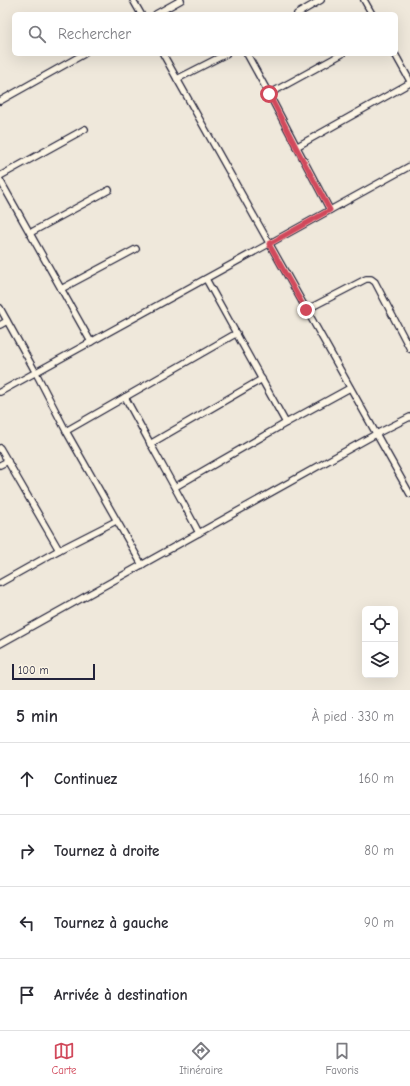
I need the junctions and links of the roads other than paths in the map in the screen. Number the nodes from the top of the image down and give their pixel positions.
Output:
1 (133, 0) edge
2 (181, 0) edge
3 (321, 0) edge
4 (364, 0) edge
5 (140, 12) edge
6 (160, 12) edge
7 (300, 12) edge
8 (371, 12) edge
9 (80, 56) edge
10 (164, 56) edge
11 (222, 56) edge
12 (248, 56) edge
13 (338, 56) edge
14 (396, 56) edge
15 (177, 79) junction
16 (410, 82) edge
17 (269, 94) junction
18 (0, 101) edge
19 (85, 130) dead end
20 (296, 147) junction
21 (410, 166) edge
22 (0, 176) edge
23 (0, 180) edge
24 (109, 190) dead end
25 (330, 210) junction
26 (30, 234) junction
27 (269, 244) junction
28 (136, 249) dead end
29 (206, 279) junction
30 (61, 289) junction
31 (0, 308) edge
32 (306, 310) junction
33 (8, 321) junction
34 (0, 326) edge
35 (237, 333) junction
36 (91, 342) junction
37 (410, 349) edge
38 (36, 373) junction
39 (262, 379) junction
40 (350, 388) junction
41 (0, 392) edge
42 (124, 397) junction
43 (410, 418) edge
44 (286, 423) junction
45 (66, 431) junction
46 (376, 434) junction
47 (150, 444) junction
48 (0, 448) edge
49 (8, 461) junction
50 (0, 465) edge
51 (175, 487) junction
52 (409, 492) edge
53 (116, 520) junction
54 (199, 533) junction
55 (59, 550) junction
56 (142, 565) junction
57 (0, 583) edge
58 (0, 644) edge

1 - 5 street
2 - 6 street
3 - 7 street
4 - 8 street
9 - 18 street
10 - 15 street
11 - 15 street
12 - 17 street
13 - 17 street
14 - 16 street
15 - 27 street
16 - 20 street
17 - 20 street
19 - 22 street
20 - 25 street
21 - 25 street
23 - 26 street
24 - 26 street
25 - 27 street
26 - 30 street
27 - 29 street
27 - 32 street
28 - 30 street
29 - 35 street
29 - 36 street
30 - 36 street
31 - 33 street
32 - 37 street
32 - 40 street
33 - 34 street
33 - 38 street
35 - 39 street
35 - 42 street
36 - 38 street
38 - 41 street
38 - 45 street
39 - 44 street
39 - 47 street
40 - 44 street
40 - 46 street
42 - 45 street
42 - 47 street
43 - 46 street
44 - 51 street
45 - 53 street
46 - 52 street
46 - 54 street
47 - 51 street
48 - 49 street
49 - 50 street
49 - 55 street
51 - 54 street
53 - 55 street
53 - 56 street
54 - 56 street
55 - 57 street
56 - 58 street

